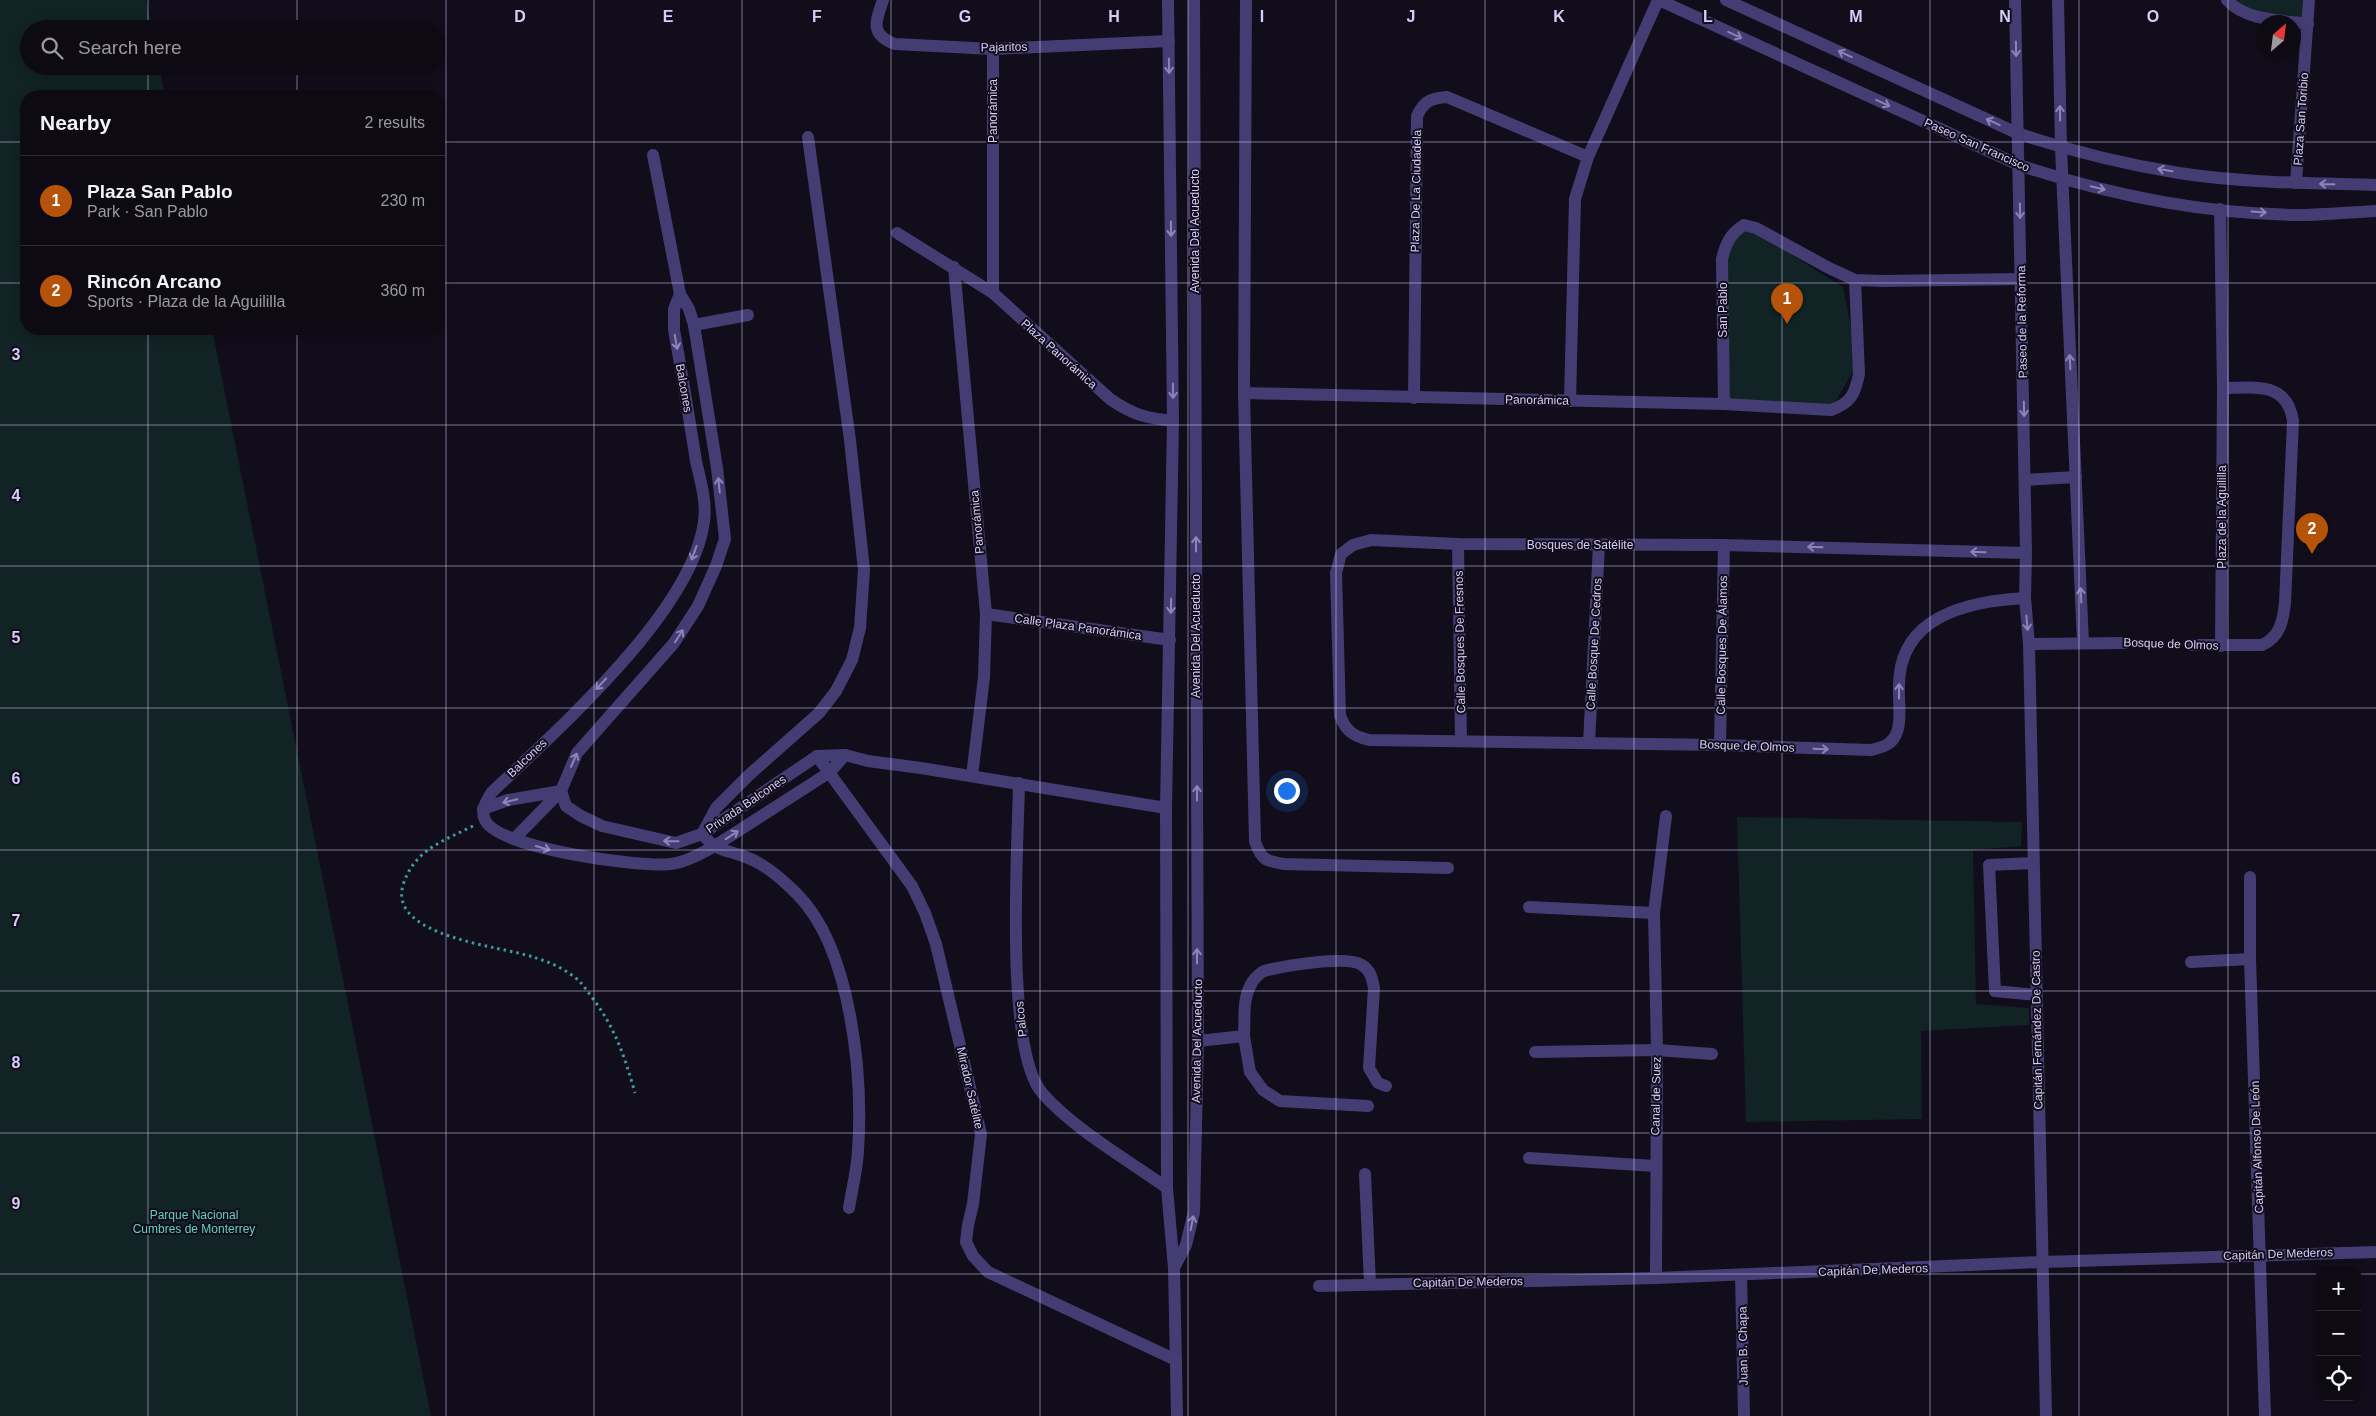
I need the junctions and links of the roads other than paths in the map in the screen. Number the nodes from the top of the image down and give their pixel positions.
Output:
1 (883, 0) edge
2 (1168, 0) edge
3 (1194, 0) edge
4 (1246, 0) edge
5 (1658, 0) edge
6 (1726, 0) edge
7 (2015, 0) edge
8 (2058, 0) edge
9 (2227, 0) edge
10 (2309, 0) edge
11 (2308, 24) junction
12 (1169, 41) junction
13 (993, 48) junction
14 (2017, 133) junction
15 (808, 137) dead end
16 (2061, 148) junction
17 (653, 155) dead end
18 (1588, 157) junction
19 (2019, 165) junction
20 (2062, 180) junction
21 (2296, 183) junction
22 (2376, 185) edge
23 (2220, 209) junction
24 (2376, 211) edge
25 (897, 233) dead end
26 (954, 267) junction
27 (2021, 279) junction
28 (1855, 280) junction
29 (993, 293) junction
30 (680, 294) junction
31 (748, 315) dead end
32 (694, 325) junction
33 (2223, 388) junction
34 (1244, 393) junction
35 (1414, 398) junction
36 (1570, 401) junction
37 (1724, 404) junction
38 (1173, 421) junction
39 (2076, 477) junction
40 (2025, 480) junction
41 (1458, 544) junction
42 (1599, 545) junction
43 (1724, 545) junction
44 (2026, 553) junction
45 (2025, 598) junction
46 (986, 614) junction
47 (1170, 640) junction
48 (2083, 643) junction
49 (2125, 643) road end
50 (2029, 644) junction
51 (2192, 645) road end
52 (2221, 646) junction
53 (1369, 740) joint
54 (1461, 740) junction
55 (1589, 743) junction
56 (1720, 745) junction
57 (844, 755) junction
58 (817, 756) junction
59 (830, 772) junction
60 (972, 776) junction
61 (1019, 783) junction
62 (561, 791) junction
63 (1166, 808) junction
64 (484, 814) junction
65 (1666, 816) dead end
66 (702, 834) junction
67 (514, 839) junction
68 (713, 847) junction
69 (2033, 863) junction
70 (1448, 868) dead end
71 (2250, 877) dead end
72 (1529, 907) dead end
73 (1654, 913) junction
74 (2250, 959) junction
75 (2191, 962) dead end
76 (2036, 996) junction
77 (1244, 1036) junction
78 (1198, 1041) junction
79 (1656, 1050) junction
80 (1535, 1052) dead end
81 (1712, 1054) dead end
82 (1386, 1086) dead end
83 (1368, 1106) dead end
84 (1529, 1158) dead end
85 (1655, 1166) junction
86 (1365, 1174) dead end
87 (1167, 1188) junction
88 (849, 1208) dead end
89 (2376, 1252) edge
90 (2261, 1254) junction
91 (2042, 1262) junction
92 (1174, 1268) junction
93 (1741, 1275) junction
94 (1656, 1278) junction
95 (1370, 1284) junction
96 (1319, 1286) dead end
97 (1176, 1360) junction
98 (1177, 1416) edge
99 (1744, 1416) edge
100 (2046, 1416) edge
101 (2265, 1416) edge

1 - 13 street, Pajaritos
2 - 12 street, Avenida Del Acueducto
78 -> 3 street, Avenida Del Acueducto
4 - 34 street
5 - 18 street
5 -> 19 street, Paseo San Francisco
14 -> 6 street
7 -> 14 street, Paseo de la Reforma
16 -> 8 street
9 - 11 street
10 - 11 street, Plaza San Toribio
11 - 21 street, Plaza San Toribio
12 - 13 street, Pajaritos
12 -> 38 street, Avenida Del Acueducto
13 - 29 street, Panorámica
14 - 16 street
14 - 19 street, Paseo de la Reforma
15 - 66 street
16 - 20 street
21 -> 16 street
17 - 30 street, Balcones
18 - 35 street, Plaza De La Ciudadela
18 - 36 street
19 - 20 street, Paseo San Francisco
19 -> 27 street, Paseo de la Reforma
20 -> 23 street, Paseo San Francisco
39 -> 20 street
22 -> 21 street
23 -> 24 street, Paseo San Francisco
23 - 33 street, Plaza de la Aguililla
25 - 26 street, Plaza Panorámica
26 - 29 street, Plaza Panorámica
26 - 46 street, Panorámica
27 - 28 street
27 -> 40 street, Paseo de la Reforma
28 - 37 street, Panorámica
28 - 37 street, San Pablo
29 - 38 street, Plaza Panorámica
30 - 32 street, Balcones
30 -> 64 street, Balcones
31 - 32 street
62 -> 32 street, Balcones
33 - 52 street, Plaza de la Aguililla
33 - 52 street, Bosque de Olmos
34 - 35 street, Panorámica
34 - 70 street
35 - 36 street, Panorámica
36 - 37 street, Panorámica
38 -> 47 street, Avenida Del Acueducto
39 - 40 street
48 -> 39 street
40 - 44 street, Paseo de la Reforma
41 - 42 street, Bosques de Satélite
41 - 53 street, Bosques de Satélite
41 - 54 street, Calle Bosques De Fresnos
42 - 43 street, Bosques de Satélite
42 - 55 street, Calle Bosque De Cedros
44 -> 43 street, Bosques de Satélite
43 - 56 street, Calle Bosques De Álamos
44 - 45 street, Paseo de la Reforma
45 -> 50 street, Paseo de la Reforma
56 -> 45 street, Bosque de Olmos
46 - 47 street, Calle Plaza Panorámica
46 - 60 street, Panorámica
47 - 63 street, Avenida Del Acueducto
48 - 49 street, Bosque de Olmos
48 - 50 street, Bosque de Olmos
50 - 69 street, Capitán Fernández De Castro
51 - 52 street, Bosque de Olmos
53 - 54 street, Bosque de Olmos
54 - 55 street, Bosque de Olmos
55 - 56 street, Bosque de Olmos
57 - 58 street
57 - 59 street, Privada Balcones
57 - 60 street
58 - 59 street, Mirador Satélite
58 - 66 street, Privada Balcones
68 -> 59 street, Privada Balcones
59 - 97 street, Mirador Satélite
60 - 61 street
61 - 63 street
61 - 87 street, Palcos
62 -> 64 street
66 -> 62 street, Privada Balcones
62 - 67 street, Balcones
63 - 87 street, Avenida Del Acueducto
64 - 67 street, Privada Balcones
65 - 73 street, Canal de Suez
66 - 68 street
67 -> 68 street, Privada Balcones
68 - 88 street
69 - 76 street, Capitán Fernández De Castro
69 - 76 street
71 - 74 street, Capitán Alfonso De León
72 - 73 street
73 - 79 street, Canal de Suez
74 - 75 street
74 - 90 street, Capitán Alfonso De León
76 - 91 street, Capitán Fernández De Castro
77 - 78 street
77 - 82 street
77 - 83 street
92 -> 78 street, Avenida Del Acueducto
79 - 80 street
79 - 81 street
79 - 85 street, Canal de Suez
84 - 85 street
85 - 94 street, Canal de Suez
86 - 95 street
87 - 92 street, Avenida Del Acueducto
89 - 90 street, Capitán De Mederos
90 - 91 street, Capitán De Mederos
90 - 101 street, Capitán Alfonso De León
91 - 93 street, Capitán De Mederos
91 - 100 street, Capitán Fernández De Castro
92 - 97 street, Avenida Del Acueducto
93 - 94 street, Capitán De Mederos
93 - 99 street, Juan B. Chapa
94 - 95 street, Capitán De Mederos
95 - 96 street, Capitán De Mederos
97 - 98 street, Avenida Del Acueducto

